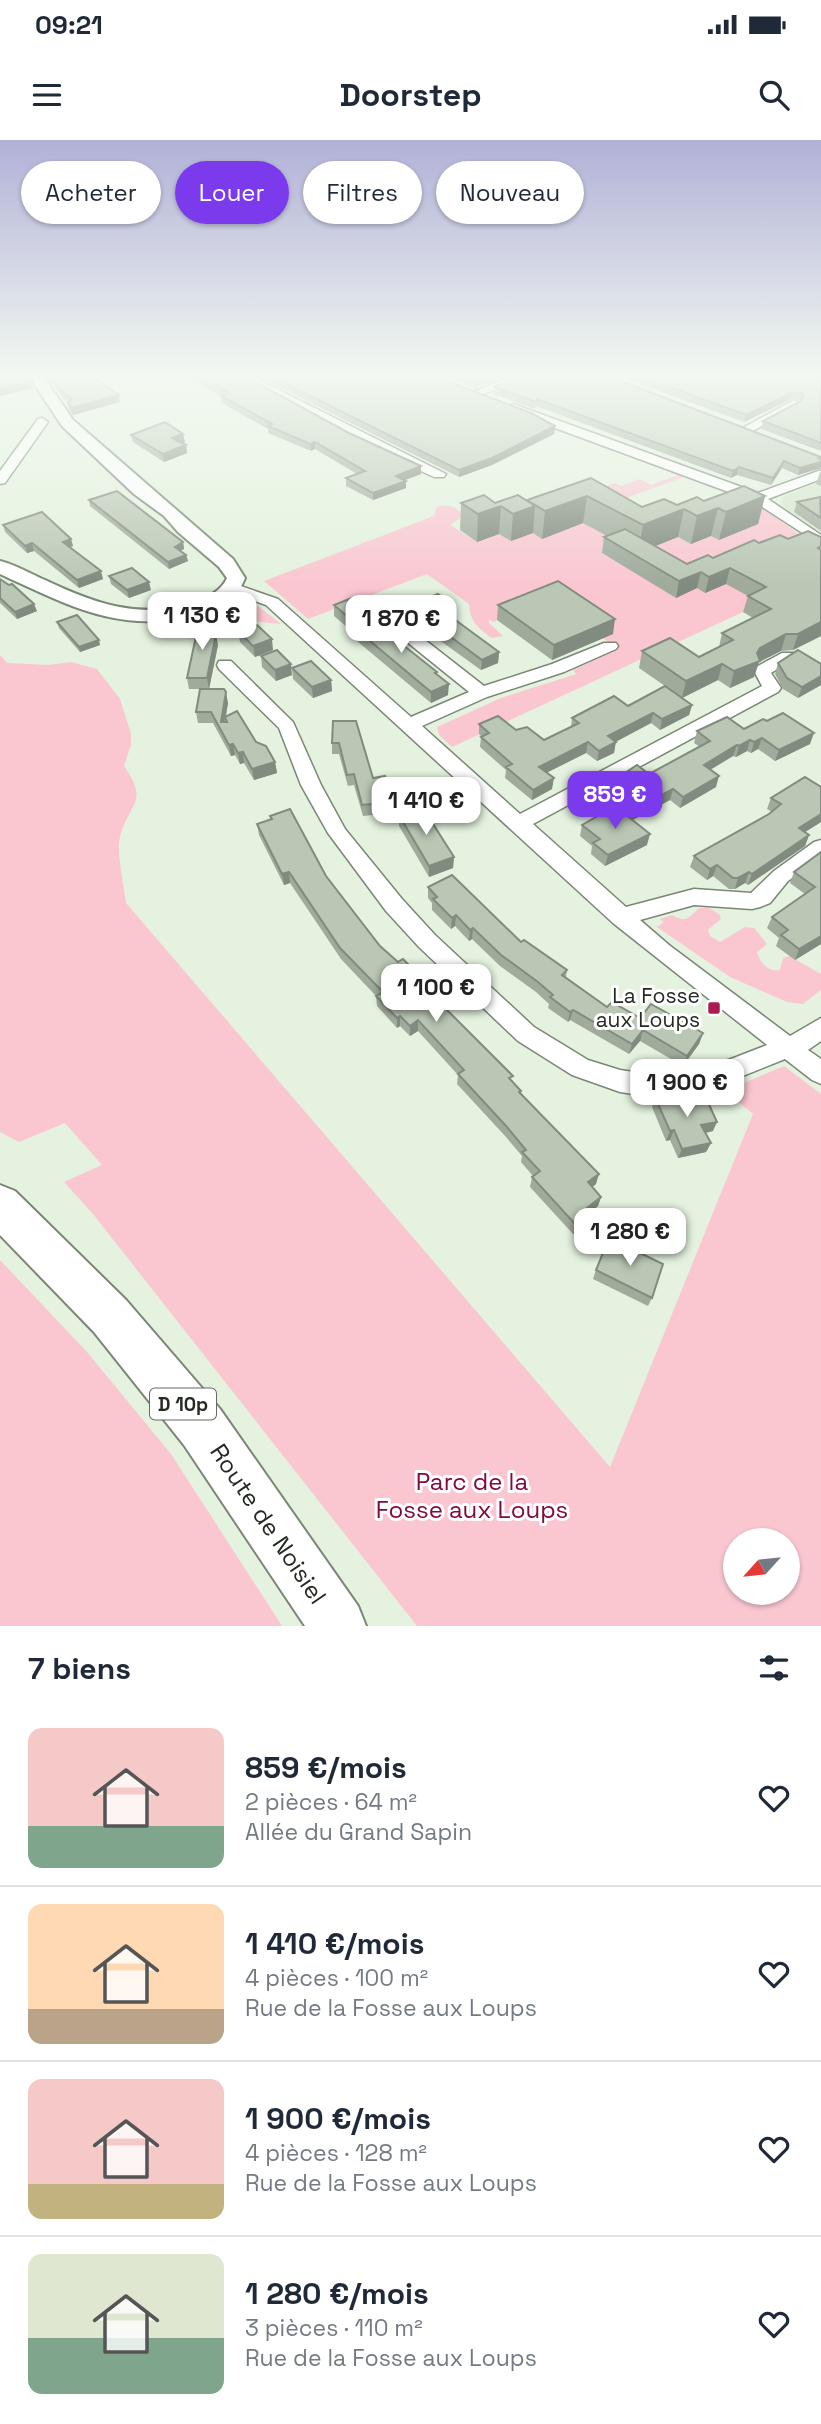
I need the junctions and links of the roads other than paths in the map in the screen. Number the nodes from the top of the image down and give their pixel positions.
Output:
1 (25, 445) edge
2 (91, 445) edge
3 (377, 445) edge
4 (614, 445) edge
5 (439, 474) dead end
6 (821, 474) edge
7 (0, 480) edge
8 (758, 498) junction
9 (821, 541) edge
10 (0, 567) edge
11 (232, 588) junction
12 (382, 614) dead end
13 (610, 646) dead end
14 (788, 657) edge
15 (225, 664) dead end
16 (481, 693) junction
17 (409, 725) junction
18 (517, 824) junction
19 (821, 847) edge
20 (621, 916) junction
21 (821, 1028) edge
22 (787, 1048) junction
23 (821, 1073) edge
24 (0, 1206) edge
25 (338, 1626) edge

1 - 7 street
2 - 11 street
3 - 5 street
4 - 8 street
6 - 8 street
8 - 9 street
10 - 11 street
11 - 17 street
12 - 16 street
13 - 16 street
14 - 18 street
15 - 22 street
16 - 17 street
17 - 18 street
18 - 20 street
19 - 20 street
20 - 22 street
21 - 22 street
22 - 23 street
24 - 25 main road, Route de Noisiel / D 10p

